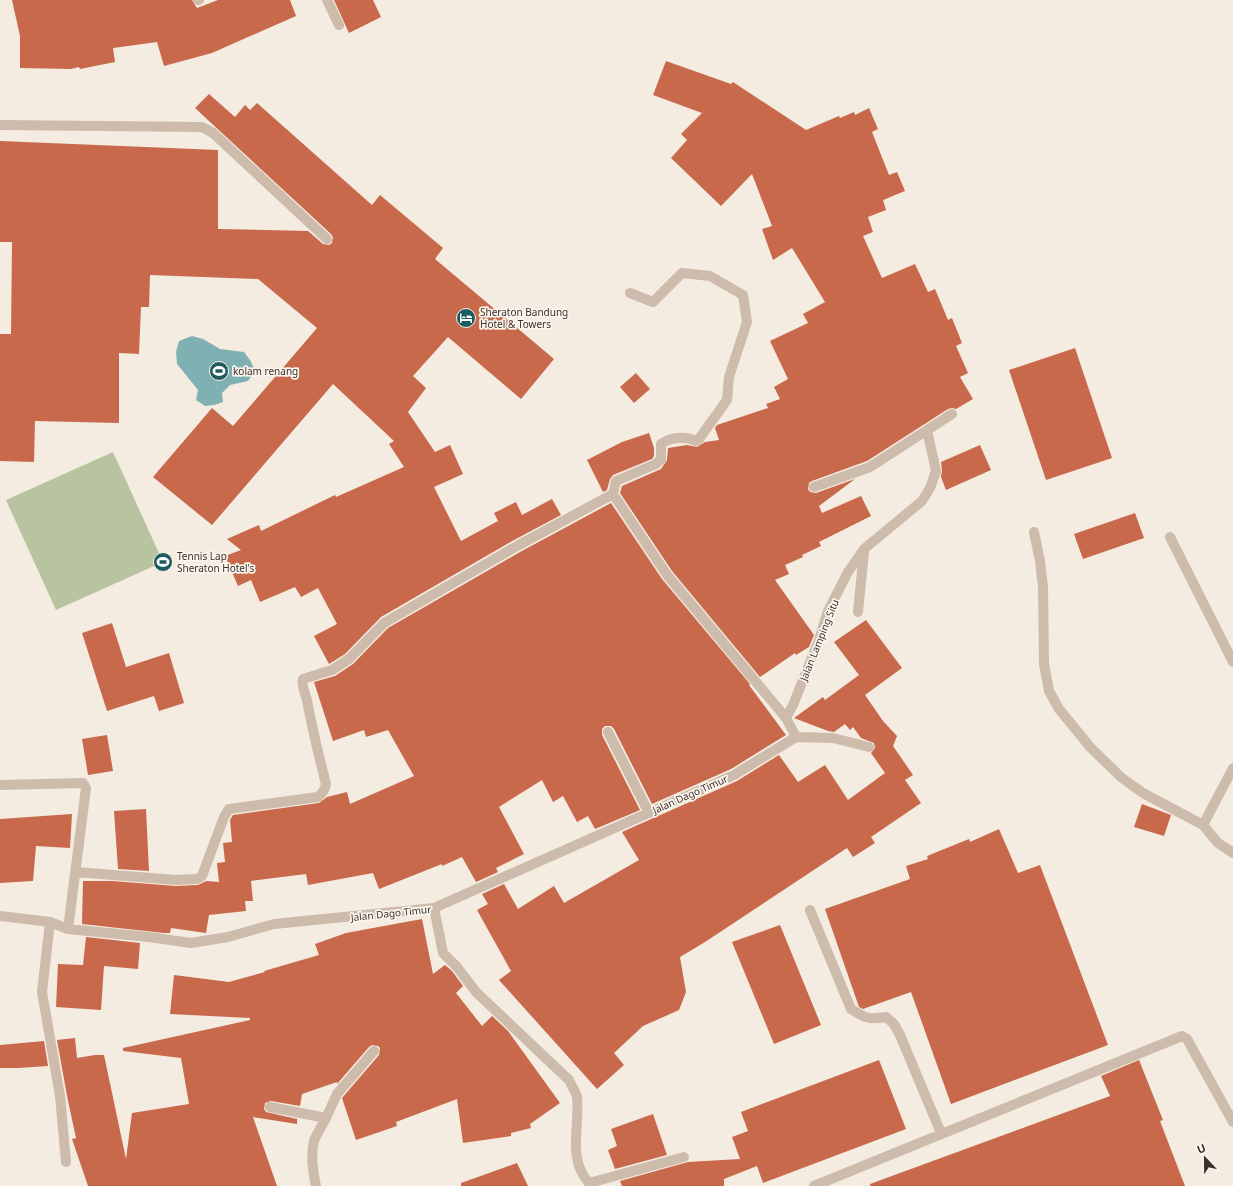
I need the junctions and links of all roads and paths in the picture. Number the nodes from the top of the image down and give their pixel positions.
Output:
1 (327, 0) edge
2 (338, 25) dead end
3 (0, 125) edge
4 (326, 239) dead end
5 (630, 293) dead end
6 (952, 414) dead end
7 (927, 430) junction
8 (814, 487) dead end
9 (613, 494) junction
10 (1034, 532) dead end
11 (1170, 537) dead end
12 (864, 549) junction
13 (858, 612) dead end
14 (1233, 662) edge
15 (786, 718) junction
16 (608, 732) dead end
17 (796, 737) junction
18 (868, 747) dead end
19 (1233, 768) edge
20 (0, 785) edge
21 (649, 813) junction
22 (1203, 825) junction
23 (1233, 853) edge
24 (76, 872) junction
25 (434, 908) junction
26 (810, 910) dead end
27 (0, 916) edge
28 (50, 922) junction
29 (68, 929) junction
30 (374, 1051) dead end
31 (270, 1107) dead end
32 (326, 1118) junction
33 (1233, 1122) edge
34 (941, 1133) junction
35 (684, 1157) dead end
36 (66, 1162) dead end
37 (316, 1186) edge
38 (814, 1186) edge

1 - 2 street
3 - 4 street
5 - 9 street
6 - 7 street
7 - 8 street
7 - 12 street, Jalan Lamping Situ
9 - 15 street
9 - 24 street
10 - 22 street
11 - 14 street
12 - 13 street
12 - 15 street, Jalan Lamping Situ
15 - 17 street
16 - 21 street
17 - 18 street
17 - 21 street, Jalan Dago Timur
19 - 22 street
20 - 24 street
21 - 25 street, Jalan Dago Timur
22 - 23 street
24 - 29 street
25 - 29 street, Jalan Dago Timur
25 - 35 street
26 - 34 street
27 - 28 street, Jalan Dago Timur
28 - 29 street, Jalan Dago Timur
28 - 36 street
30 - 32 street
31 - 32 street
32 - 37 street
33 - 34 street
34 - 38 street

